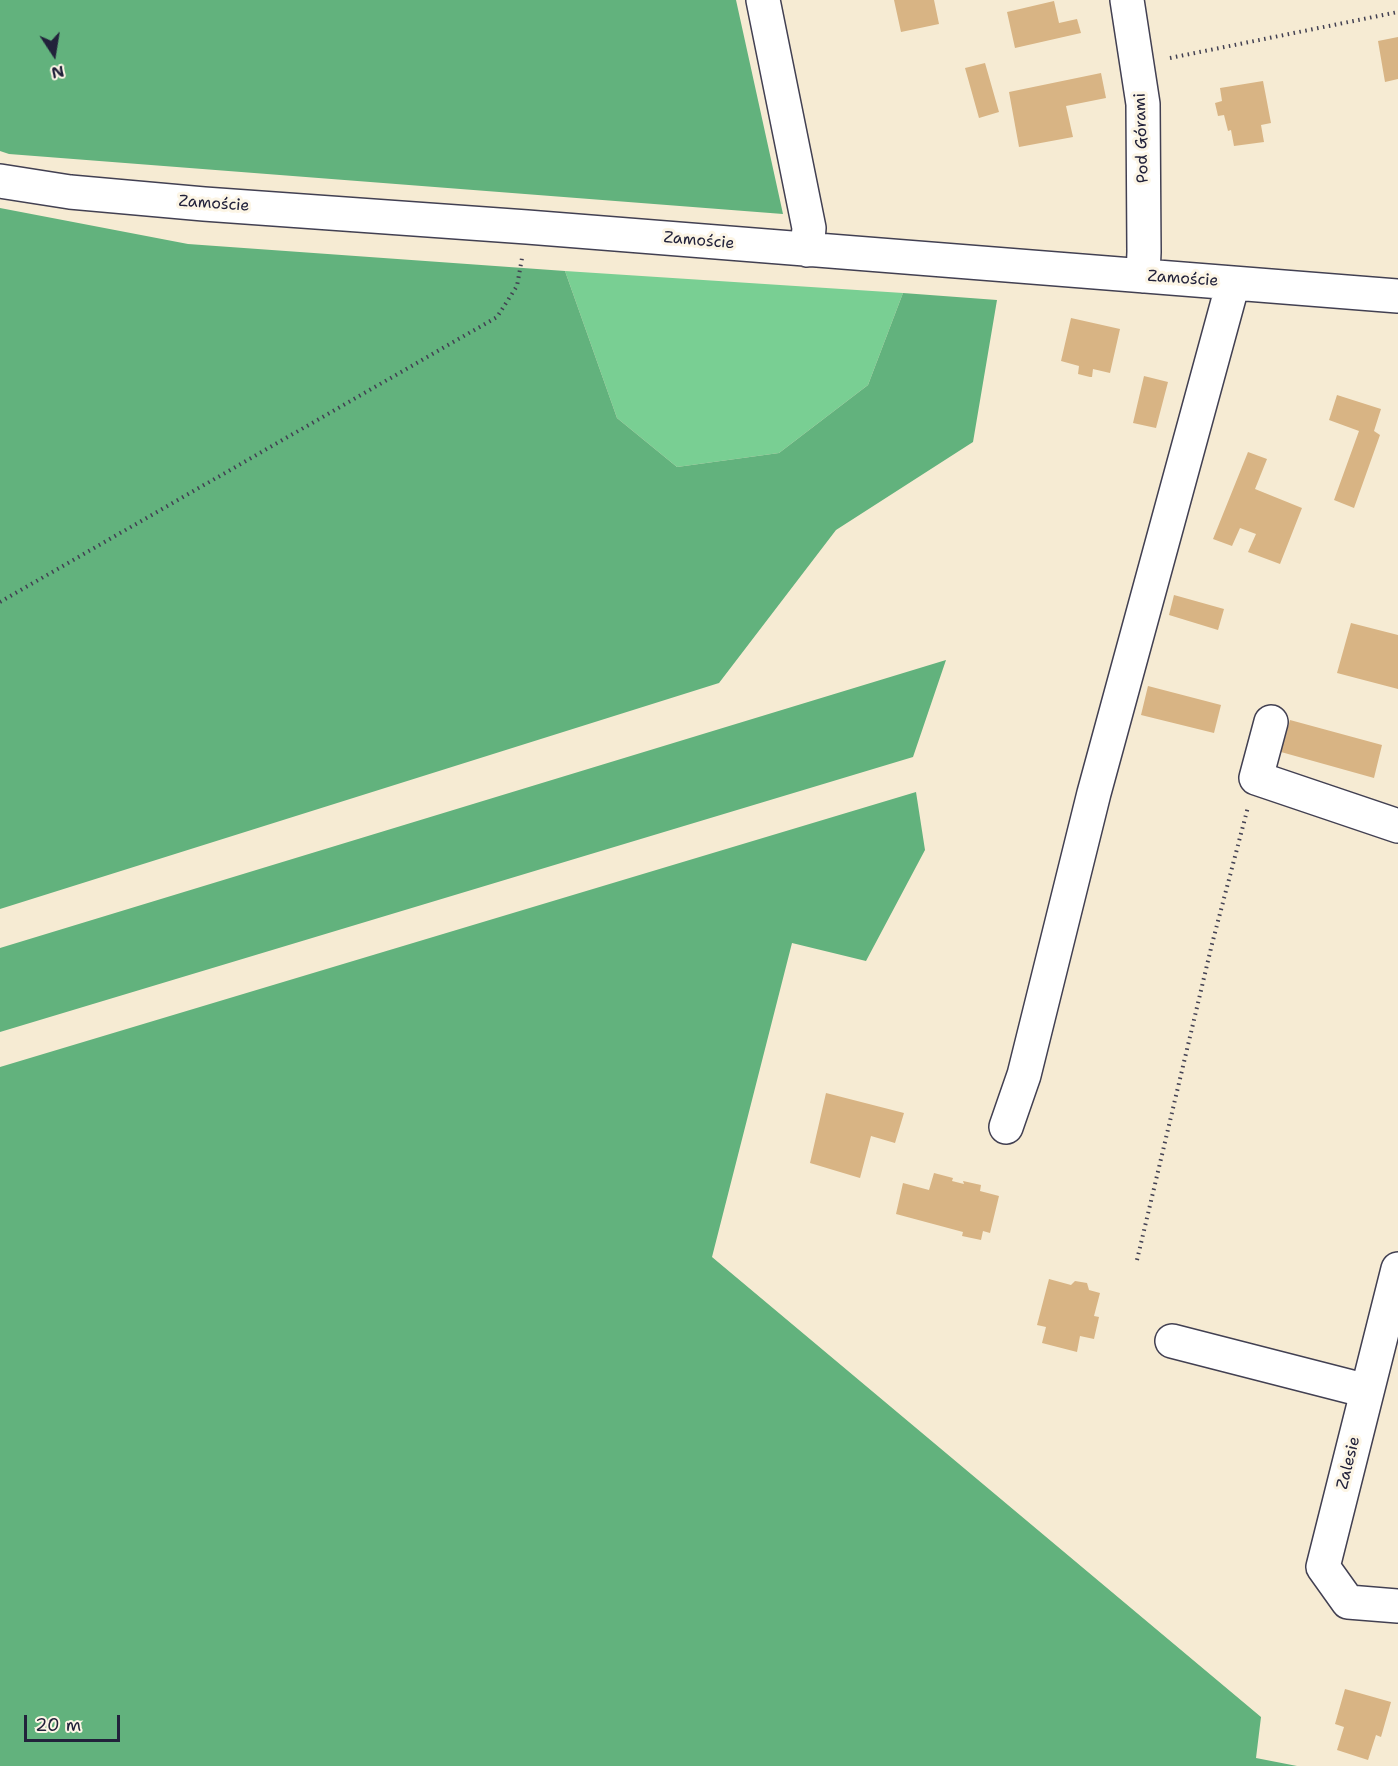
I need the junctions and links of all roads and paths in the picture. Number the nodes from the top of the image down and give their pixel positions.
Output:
1 (763, 0) edge
2 (1126, 0) edge
3 (1398, 12) edge
4 (1137, 65) junction
5 (0, 181) edge
6 (527, 227) junction
7 (807, 250) junction
8 (1143, 276) junction
9 (1233, 283) junction
10 (1398, 296) edge
11 (0, 602) edge
12 (1271, 722) dead end
13 (1256, 778) junction
14 (1398, 826) edge
15 (1006, 1127) dead end
16 (1137, 1260) dead end
17 (1398, 1269) edge
18 (1172, 1341) dead end
19 (1367, 1391) junction
20 (1398, 1605) edge

1 - 7 street
2 - 4 street, Pod Górami
3 - 4 path
4 - 8 street, Pod Górami
5 - 6 street, Zamoście
6 - 7 street, Zamoście
6 - 11 path
7 - 8 street, Zamoście
8 - 9 street, Zamoście
9 - 10 street, Zamoście
9 - 15 street
12 - 13 street
13 - 14 street
13 - 16 path
17 - 19 street, Zalesie
18 - 19 street
19 - 20 street, Zalesie

